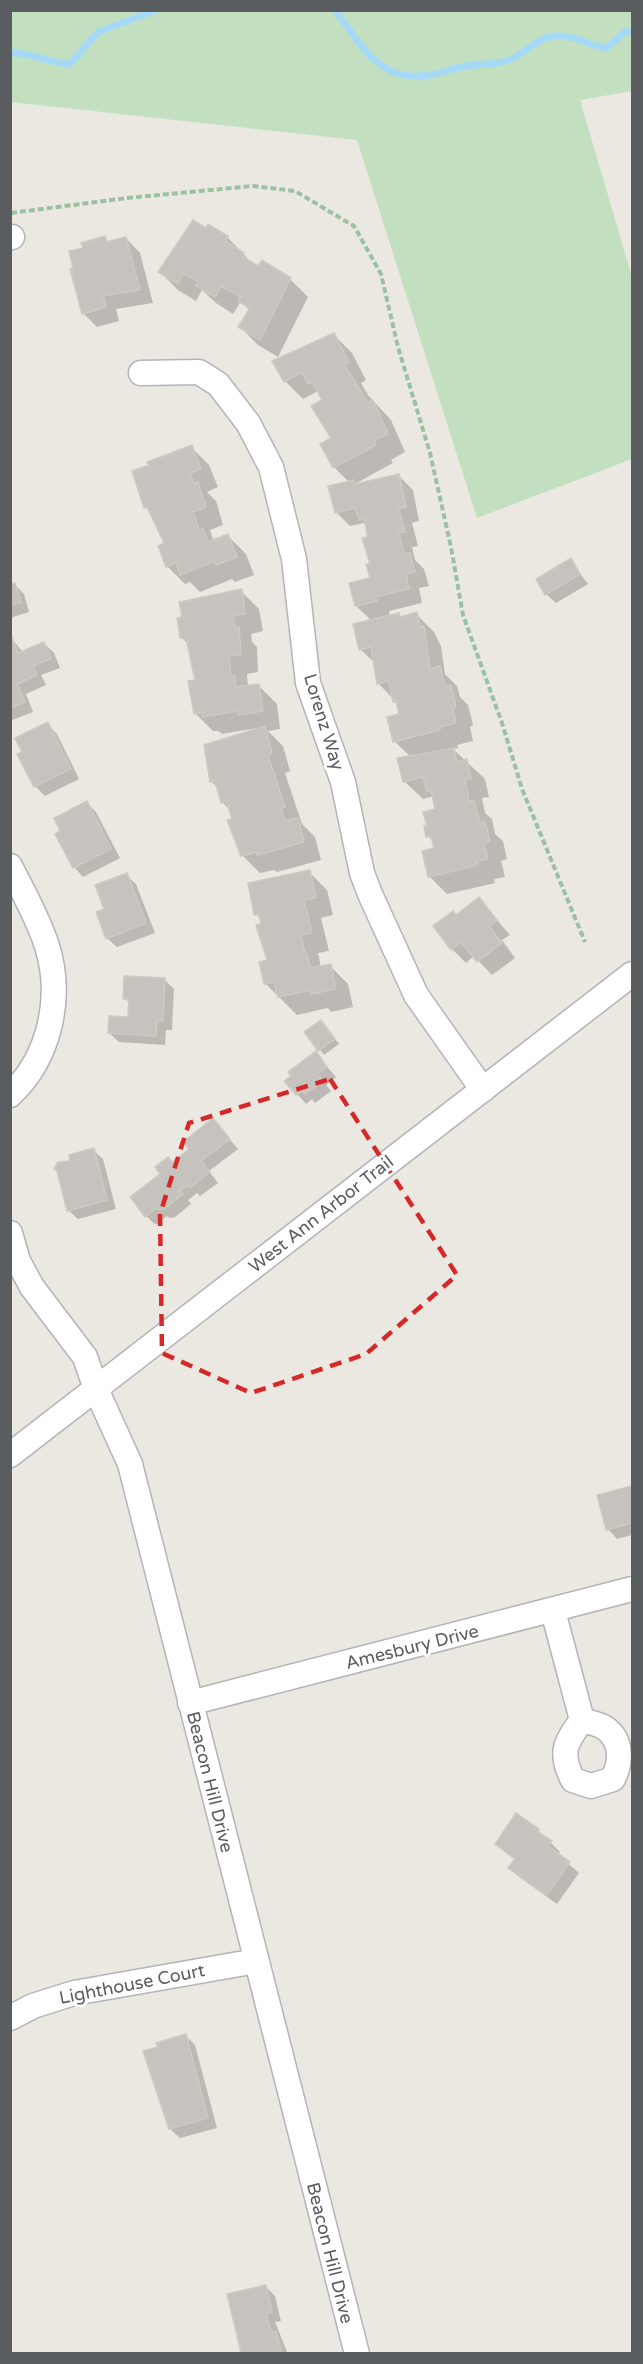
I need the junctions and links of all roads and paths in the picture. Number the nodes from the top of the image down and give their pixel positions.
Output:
1 (10, 213) edge
2 (141, 374) dead end
3 (10, 866) edge
4 (585, 942) dead end
5 (633, 974) edge
6 (483, 1089) junction
7 (10, 1095) edge
8 (10, 1233) edge
9 (96, 1389) junction
10 (10, 1455) edge
11 (633, 1589) edge
12 (553, 1611) junction
13 (190, 1703) junction
14 (582, 1720) dead end
15 (256, 1960) junction
16 (10, 2018) edge
17 (357, 2354) edge

1 - 4 path
2 - 6 street, Lorenz Way
3 - 7 street
5 - 6 street, West Ann Arbor Trail
6 - 9 street, West Ann Arbor Trail
8 - 9 street, Beacon Hill Drive
9 - 10 street, West Ann Arbor Trail
9 - 13 street, Beacon Hill Drive
11 - 12 street, Amesbury Drive
12 - 13 street, Amesbury Drive
12 - 14 street
13 - 15 street, Beacon Hill Drive
15 - 16 street, Lighthouse Court
15 - 17 street, Beacon Hill Drive

